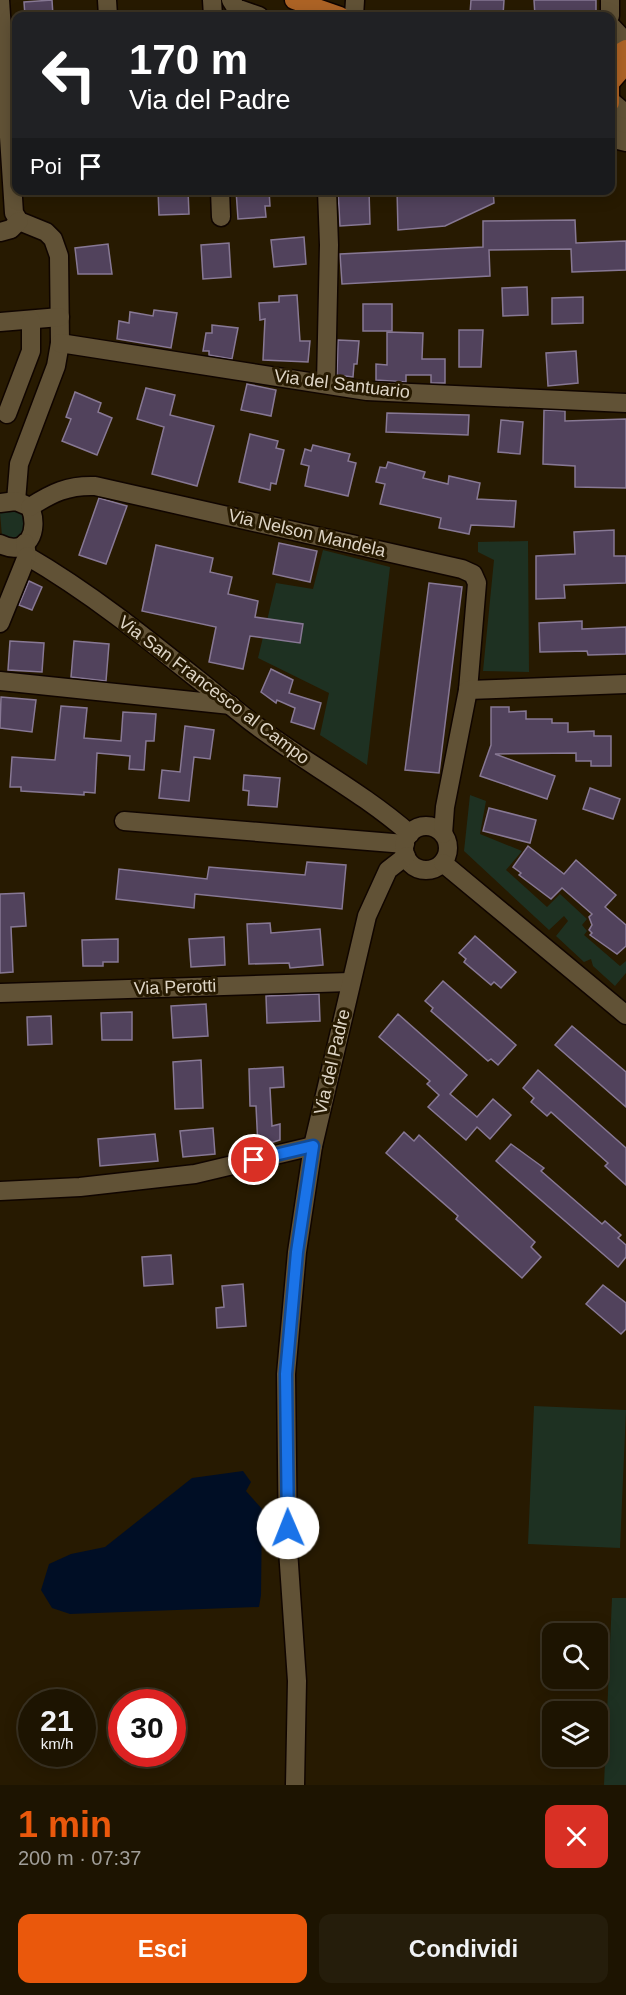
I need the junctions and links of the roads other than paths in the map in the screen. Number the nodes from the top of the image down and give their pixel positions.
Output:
1 (0, 0) edge
2 (231, 0) edge
3 (294, 0) edge
4 (248, 12) edge
5 (310, 12) edge
6 (615, 31) edge
7 (626, 42) edge
8 (626, 65) edge
9 (615, 77) edge
10 (4, 95) edge
11 (12, 189) edge
12 (12, 195) edge
13 (220, 195) edge
14 (327, 195) edge
15 (221, 218) dead end
16 (19, 221) junction
17 (0, 232) edge
18 (60, 317) junction
19 (31, 320) junction
20 (0, 322) edge
21 (60, 343) junction
22 (326, 384) junction
23 (626, 403) edge
24 (39, 413) junction
25 (4, 414) edge
26 (15, 504) edge
27 (0, 544) edge
28 (26, 549) junction
29 (0, 623) edge
30 (0, 681) edge
31 (626, 684) edge
32 (468, 690) junction
33 (231, 705) junction
34 (124, 821) dead end
35 (437, 831) junction
36 (407, 845) junction
37 (443, 863) junction
38 (350, 982) junction
39 (0, 993) edge
40 (622, 1005) edge
41 (313, 1146) junction
42 (0, 1191) edge
43 (295, 1785) edge

1 - 10 street
2 - 4 street
3 - 5 main road
6 - 7 street
8 - 9 main road
10 - 11 street
12 - 16 street
13 - 15 street
14 - 22 street
16 - 17 street
16 - 18 street
18 - 19 street
18 - 21 street
19 - 20 street
19 - 25 street
21 - 22 street, Via del Santuario
21 - 24 street
22 - 23 street, Via del Santuario
24 - 25 street
24 - 26 street
26 - 28 street
26 - 32 street, Via Nelson Mandela
27 - 28 street
28 - 29 street
28 - 33 street, Via San Francesco al Campo
30 - 33 street
31 - 32 street
32 - 35 street
33 - 36 street, Via San Francesco al Campo
34 - 36 street
35 - 36 street
35 - 37 street
36 - 37 street
36 - 38 street, Via del Padre
37 - 40 street
38 - 39 street, Via Perotti
38 - 41 street, Via del Padre
41 - 42 street
41 - 43 street, Via del Padre

